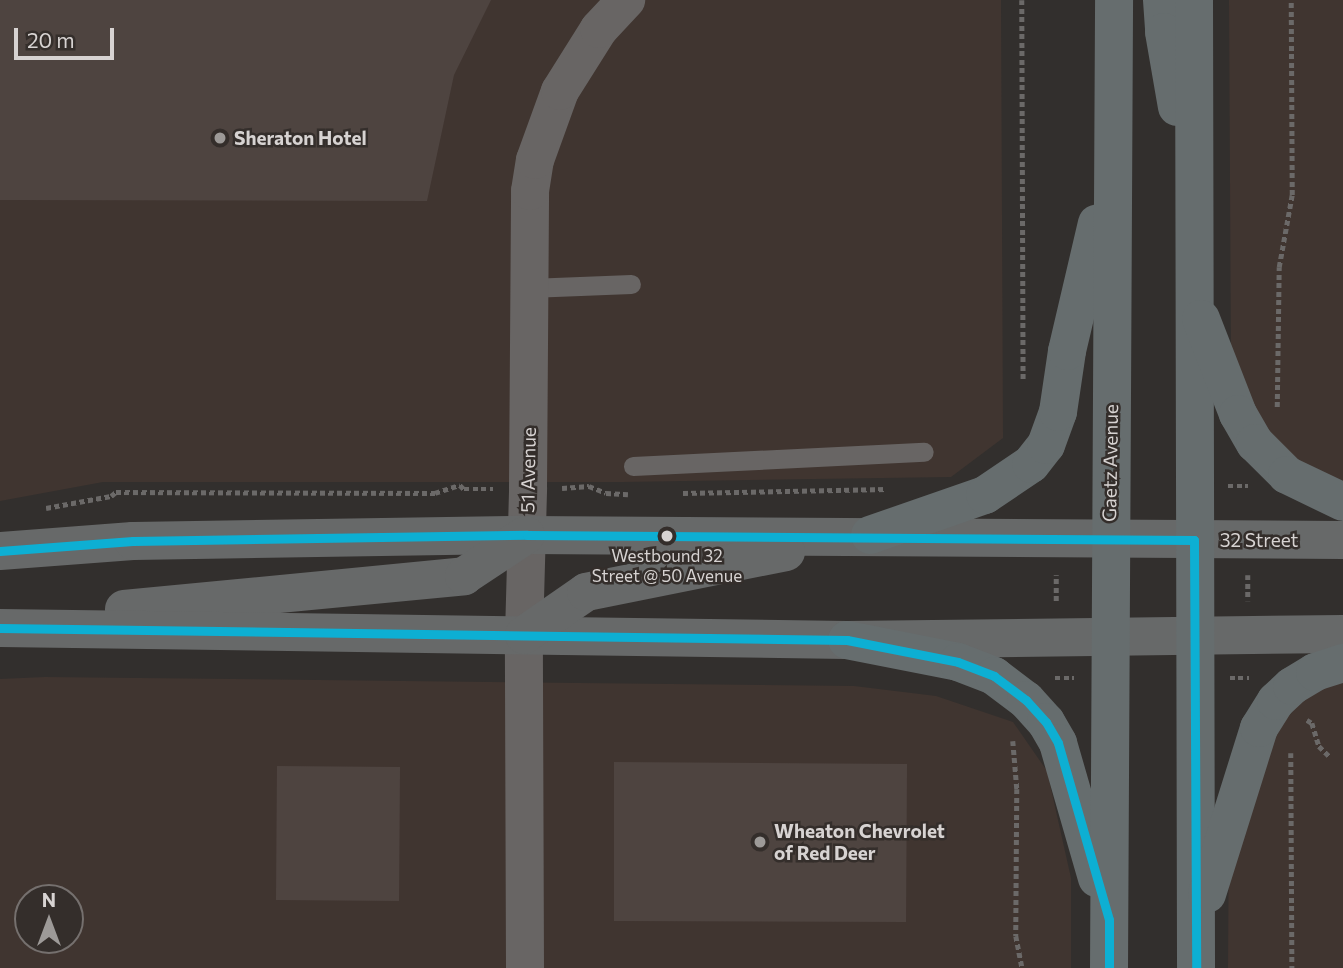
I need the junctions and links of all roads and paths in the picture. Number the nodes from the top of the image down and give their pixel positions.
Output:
1 (626, 0) edge
2 (1022, 0) edge
3 (1114, 0) edge
4 (1162, 0) edge
5 (1194, 0) edge
6 (1291, 0) edge
7 (1194, 132) junction
8 (1114, 153) junction
9 (631, 284) dead end
10 (529, 288) junction
11 (1194, 303) junction
12 (1023, 395) dead end
13 (1277, 413) dead end
14 (923, 452) dead end
15 (633, 466) dead end
16 (1194, 485) junction
17 (1248, 485) dead end
18 (464, 489) dead end
19 (1343, 502) edge
20 (38, 510) dead end
21 (527, 535) junction
22 (870, 535) junction
23 (1056, 538) junction
24 (1109, 539) junction
25 (1194, 540) junction
26 (1248, 540) junction
27 (1343, 540) edge
28 (0, 551) edge
29 (0, 621) edge
30 (0, 628) edge
31 (1343, 634) edge
32 (524, 635) junction
33 (1194, 635) junction
34 (1249, 635) junction
35 (1055, 636) junction
36 (1109, 636) junction
37 (847, 640) junction
38 (1343, 663) edge
39 (1055, 678) dead end
40 (1109, 678) junction
41 (1194, 678) junction
42 (1250, 678) dead end
43 (1304, 718) dead end
44 (1013, 738) dead end
45 (1291, 741) dead end
46 (1329, 756) dead end
47 (1109, 920) junction
48 (1195, 951) edge
49 (525, 968) edge
50 (1022, 968) edge
51 (1109, 968) edge
52 (1292, 968) edge

1 - 10 street, 51 Avenue
2 - 12 path
3 - 8 main road, Gaetz Avenue
4 - 7 main road
5 - 7 main road
6 - 13 path
7 - 11 main road
8 - 22 main road
8 - 24 main road, Gaetz Avenue
9 - 10 lane
10 - 21 street, 51 Avenue
11 - 16 main road
11 - 19 main road
14 - 15 lane
16 - 17 path
16 - 25 main road
18 - 20 path
21 - 22 main road, 32 Street
21 - 28 main road, 32 Street
21 - 29 main road
21 - 32 street, 51 Avenue
22 - 23 main road, 32 Street
22 - 32 main road
23 - 24 main road, 32 Street
23 - 35 path
24 - 25 main road, 32 Street
24 - 36 main road, Gaetz Avenue
25 - 26 main road, 32 Street
25 - 33 main road
26 - 27 main road, 32 Street
26 - 34 path
30 - 32 main road
31 - 34 main road
32 - 37 main road
32 - 49 street, 51 Avenue
33 - 34 main road
33 - 36 main road
33 - 41 main road
35 - 36 main road
35 - 37 main road
36 - 40 main road, Gaetz Avenue
37 - 47 main road
38 - 48 main road
39 - 40 path
40 - 47 main road, Gaetz Avenue
41 - 42 path
41 - 48 main road
43 - 46 path
44 - 50 path
45 - 52 path
47 - 51 main road, Gaetz Avenue

